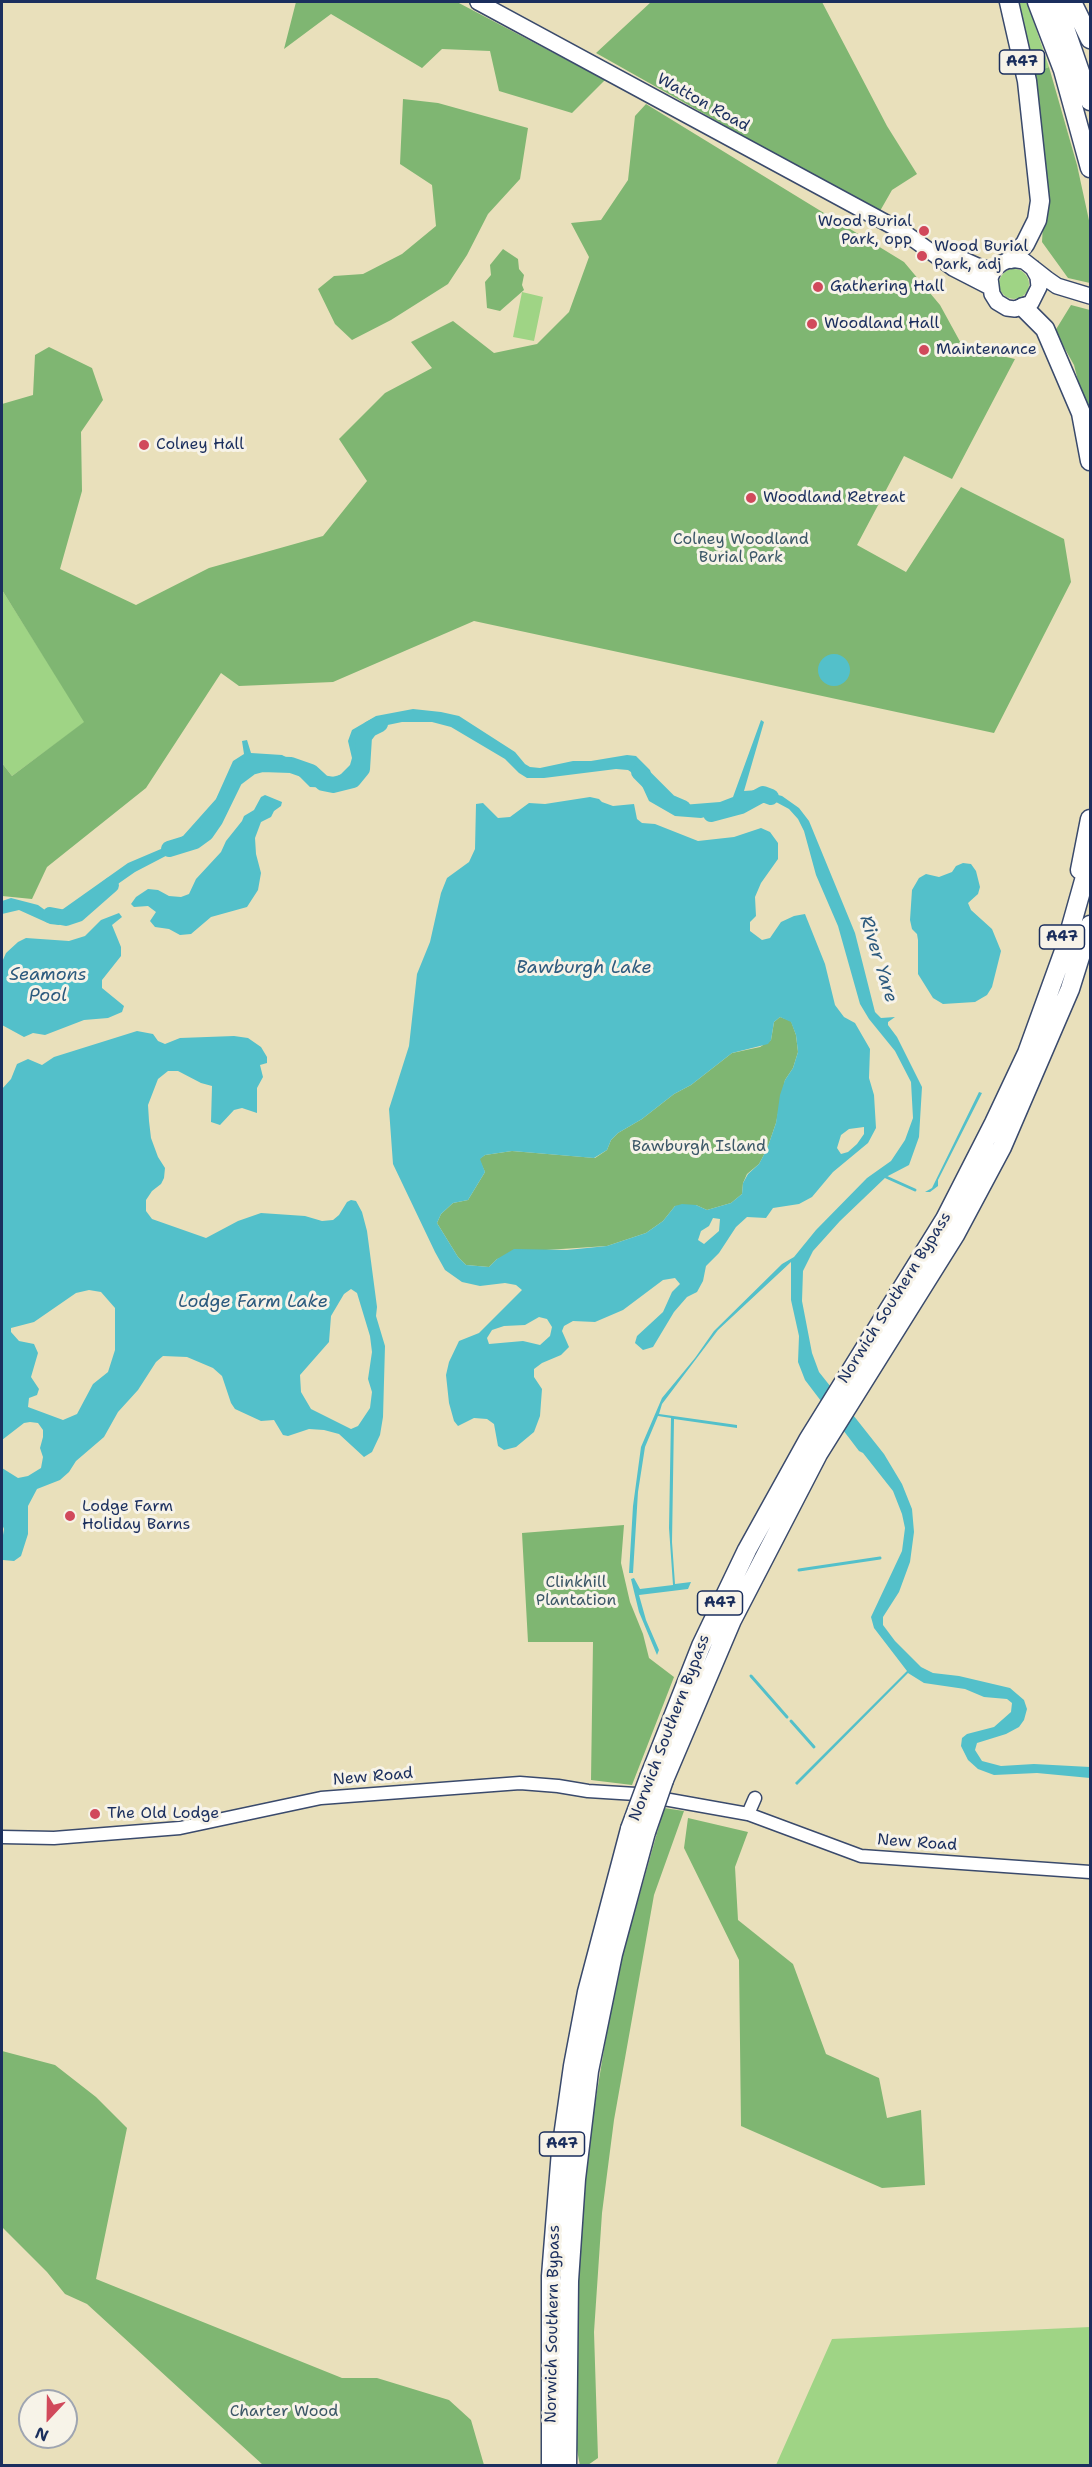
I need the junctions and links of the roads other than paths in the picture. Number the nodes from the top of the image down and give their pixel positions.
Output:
1 (478, 2) edge
2 (1009, 2) edge
3 (1037, 2) edge
4 (1056, 2) edge
5 (1072, 2) edge
6 (1090, 39) edge
7 (1090, 101) edge
8 (1090, 168) edge
9 (911, 236) junction
10 (1011, 259) junction
11 (1034, 268) junction
12 (994, 269) junction
13 (990, 287) junction
14 (1074, 293) junction
15 (1090, 296) edge
16 (1031, 307) junction
17 (1090, 461) edge
18 (1090, 819) edge
19 (1090, 859) edge
20 (1090, 925) edge
21 (1090, 952) edge
22 (1027, 1053) junction
23 (1002, 1147) junction
24 (856, 1376) junction
25 (754, 1798) dead end
26 (748, 1814) junction
27 (638, 1830) junction
28 (2, 1837) edge
29 (1090, 1872) edge
30 (551, 2466) edge
31 (567, 2466) edge

1 - 9 main road, Watton Road
2 - 10 highway, A47
3 - 8 highway, A47
4 - 7 highway
5 - 6 highway
9 - 12 main road, Watton Road
9 - 13 main road, Watton Road
10 - 11 main road, Watton Road
10 - 12 main road
11 - 14 main road, Watton Road
11 - 16 main road
12 - 13 main road
13 - 16 main road, Watton Road
14 - 15 main road, Watton Road
14 - 16 main road, Watton Road
16 - 17 highway
18 - 22 highway, A47
19 - 22 highway, Norwich Southern Bypass / A47
20 - 23 highway, Norwich Southern Bypass / A47
21 - 23 highway, A47
22 - 24 highway, Norwich Southern Bypass / A47
23 - 24 highway, Norwich Southern Bypass / A47
24 - 27 highway, Norwich Southern Bypass / A47, bridge
25 - 26 street
26 - 28 street, New Road
26 - 29 street, New Road
27 - 30 highway, Norwich Southern Bypass / A47
27 - 31 highway, Norwich Southern Bypass / A47

